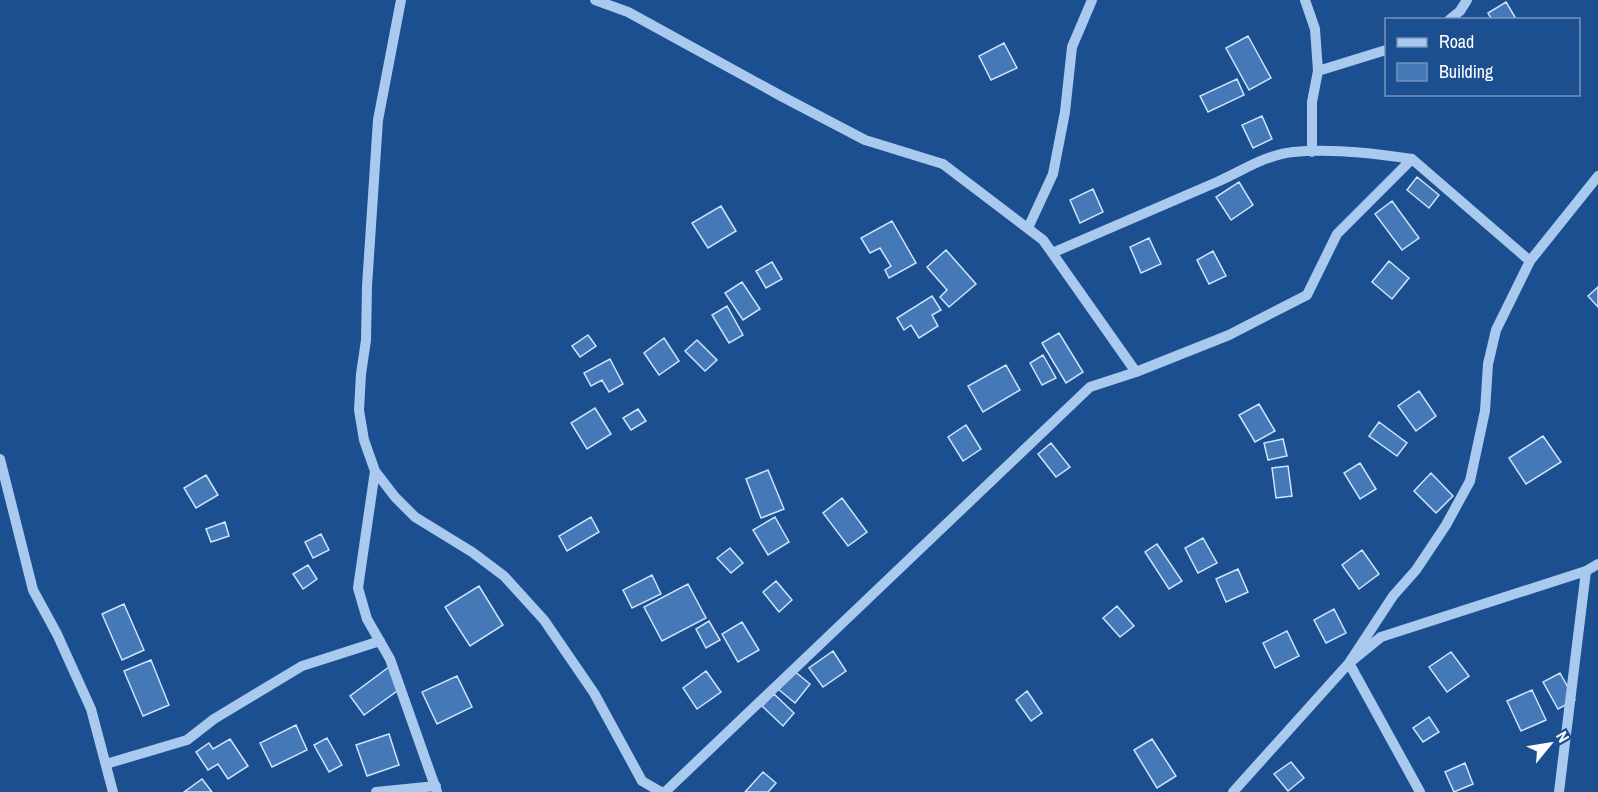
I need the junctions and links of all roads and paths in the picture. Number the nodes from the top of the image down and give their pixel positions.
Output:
1 (401, 0) edge
2 (595, 0) edge
3 (1092, 0) edge
4 (1305, 0) edge
5 (1467, 0) edge
6 (1451, 18) edge
7 (1385, 50) edge
8 (1318, 71) junction
9 (1312, 152) junction
10 (1412, 159) junction
11 (1598, 176) edge
12 (1028, 228) junction
13 (1052, 253) junction
14 (1530, 261) junction
15 (1136, 372) junction
16 (0, 459) edge
17 (375, 471) junction
18 (1598, 564) edge
19 (1586, 571) junction
20 (380, 641) junction
21 (1349, 663) junction
22 (106, 764) junction
23 (436, 789) edge
24 (113, 792) edge
25 (376, 792) edge
26 (663, 792) edge
27 (1233, 792) edge
28 (1420, 792) edge
29 (1558, 792) edge

1 - 17 street
2 - 12 street
3 - 12 street
4 - 8 street
5 - 6 street
7 - 8 street
8 - 9 street
9 - 10 street
9 - 13 street
10 - 14 street
10 - 15 street
11 - 14 street
12 - 13 street
13 - 15 street
14 - 21 street
15 - 26 street
16 - 22 street
17 - 20 street
17 - 26 street
18 - 19 street
19 - 21 street
19 - 29 street
20 - 22 street
20 - 23 street
21 - 27 street
21 - 28 street
22 - 24 street
23 - 25 street

